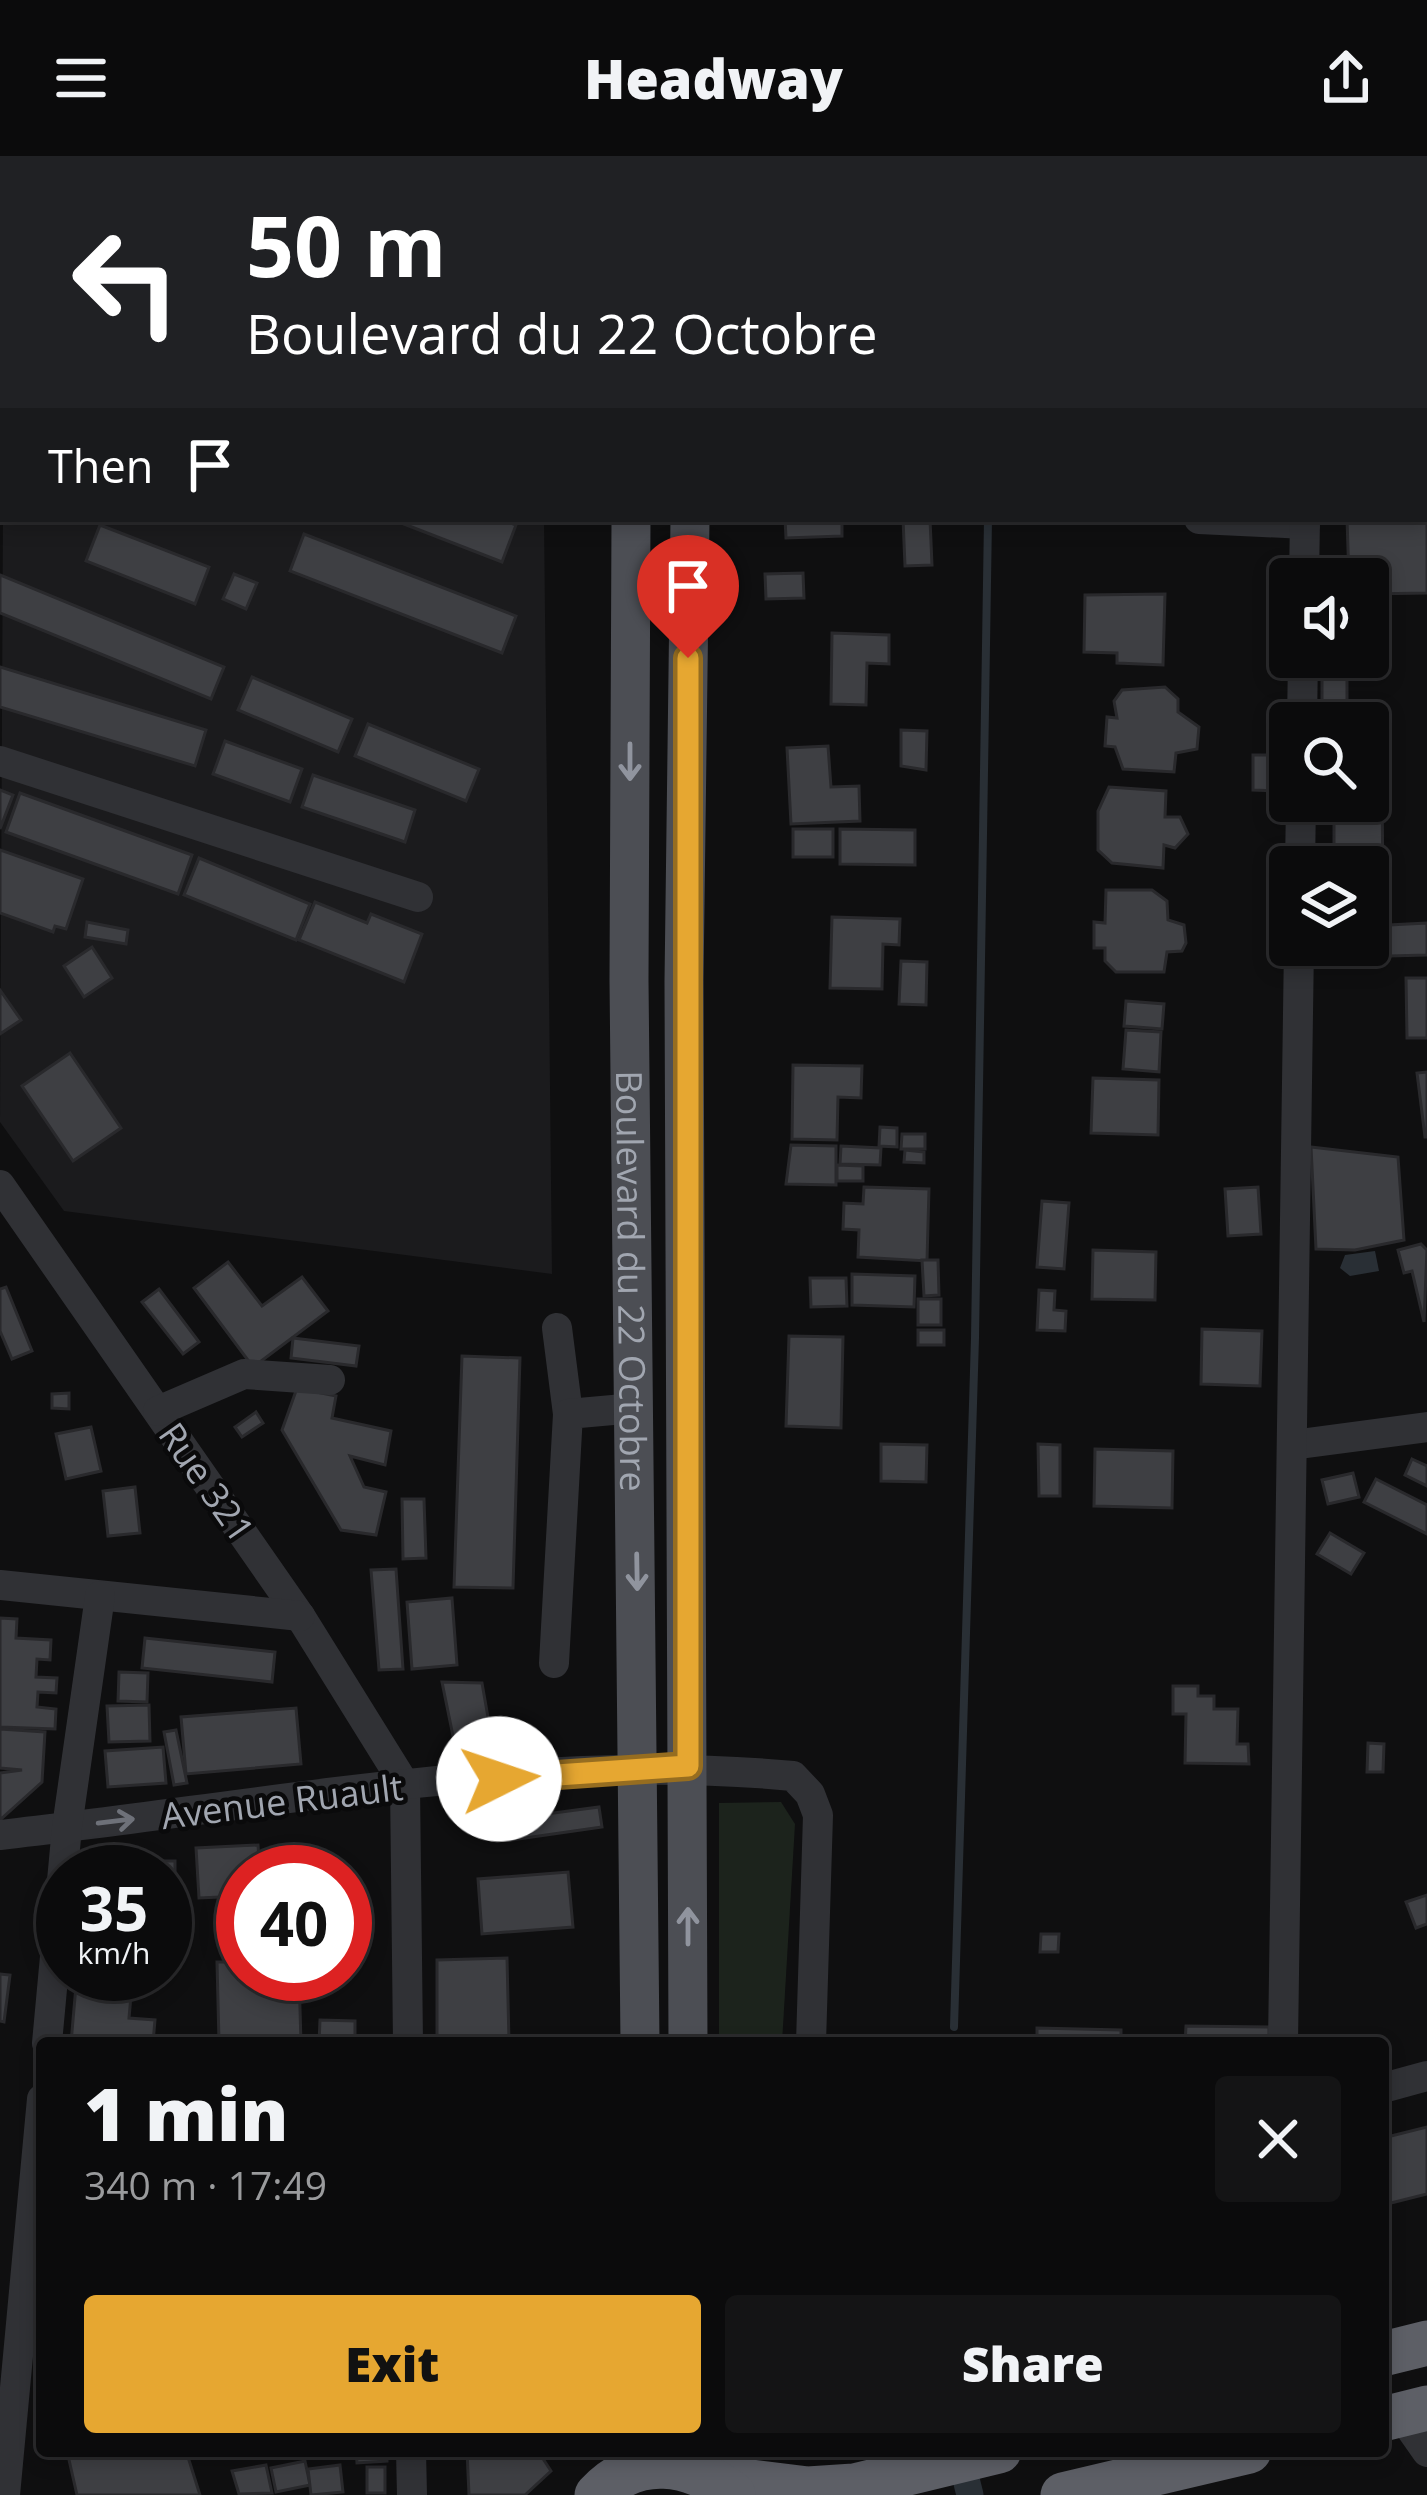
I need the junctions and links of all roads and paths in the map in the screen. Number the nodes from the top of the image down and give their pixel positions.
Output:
1 (631, 522) edge
2 (690, 522) edge
3 (1305, 522) edge
4 (1304, 558) edge
5 (0, 761) edge
6 (418, 897) dead end
7 (1299, 966) edge
8 (0, 1185) edge
9 (557, 1328) dead end
10 (330, 1380) dead end
11 (635, 1408) junction
12 (158, 1412) junction
13 (568, 1414) junction
14 (1427, 1427) edge
15 (1292, 1445) junction
16 (0, 1585) edge
17 (100, 1596) junction
18 (300, 1616) junction
19 (554, 1663) dead end
20 (688, 1766) junction
21 (640, 1769) junction
22 (405, 1785) junction
23 (67, 1828) junction
24 (0, 1835) edge
25 (48, 2037) edge
26 (408, 2037) edge
27 (640, 2037) edge
28 (688, 2037) edge
29 (812, 2037) edge
30 (1283, 2037) edge
31 (1427, 2076) edge
32 (1389, 2086) edge
33 (36, 2172) edge
34 (1427, 2343) edge
35 (1389, 2352) edge
36 (20, 2366) edge
37 (411, 2457) edge
38 (975, 2457) edge
39 (1224, 2457) edge
40 (617, 2473) edge
41 (716, 2474) edge
42 (5, 2495) edge
43 (412, 2495) edge
44 (1063, 2495) edge

1 -> 11 main road, Boulevard du 22 Octobre
2 - 20 main road, Boulevard du 22 Octobre
3 - 4 street
5 - 6 street
7 - 15 street
8 - 12 street, Rue 321
9 - 13 street
10 - 12 street
11 - 13 street
11 -> 21 main road, Boulevard du 22 Octobre
12 - 18 street, Rue 321
13 - 19 street
14 - 15 street
15 - 30 street
16 - 17 street
17 - 18 street
17 - 23 street
18 - 22 street, Rue 321
20 - 21 street, Avenue Ruault
28 -> 20 main road, Boulevard du 22 Octobre
20 - 29 street, Avenue Ruault
21 - 22 street, Avenue Ruault
21 - 27 main road, Boulevard du 22 Octobre
23 -> 22 street, Avenue Ruault
22 - 26 street
23 - 24 street, Avenue Ruault
23 - 25 street
31 - 32 street
33 - 36 street
34 - 35 highway
36 - 42 street
37 - 43 street
38 - 41 highway
39 - 44 highway
40 - 41 highway

